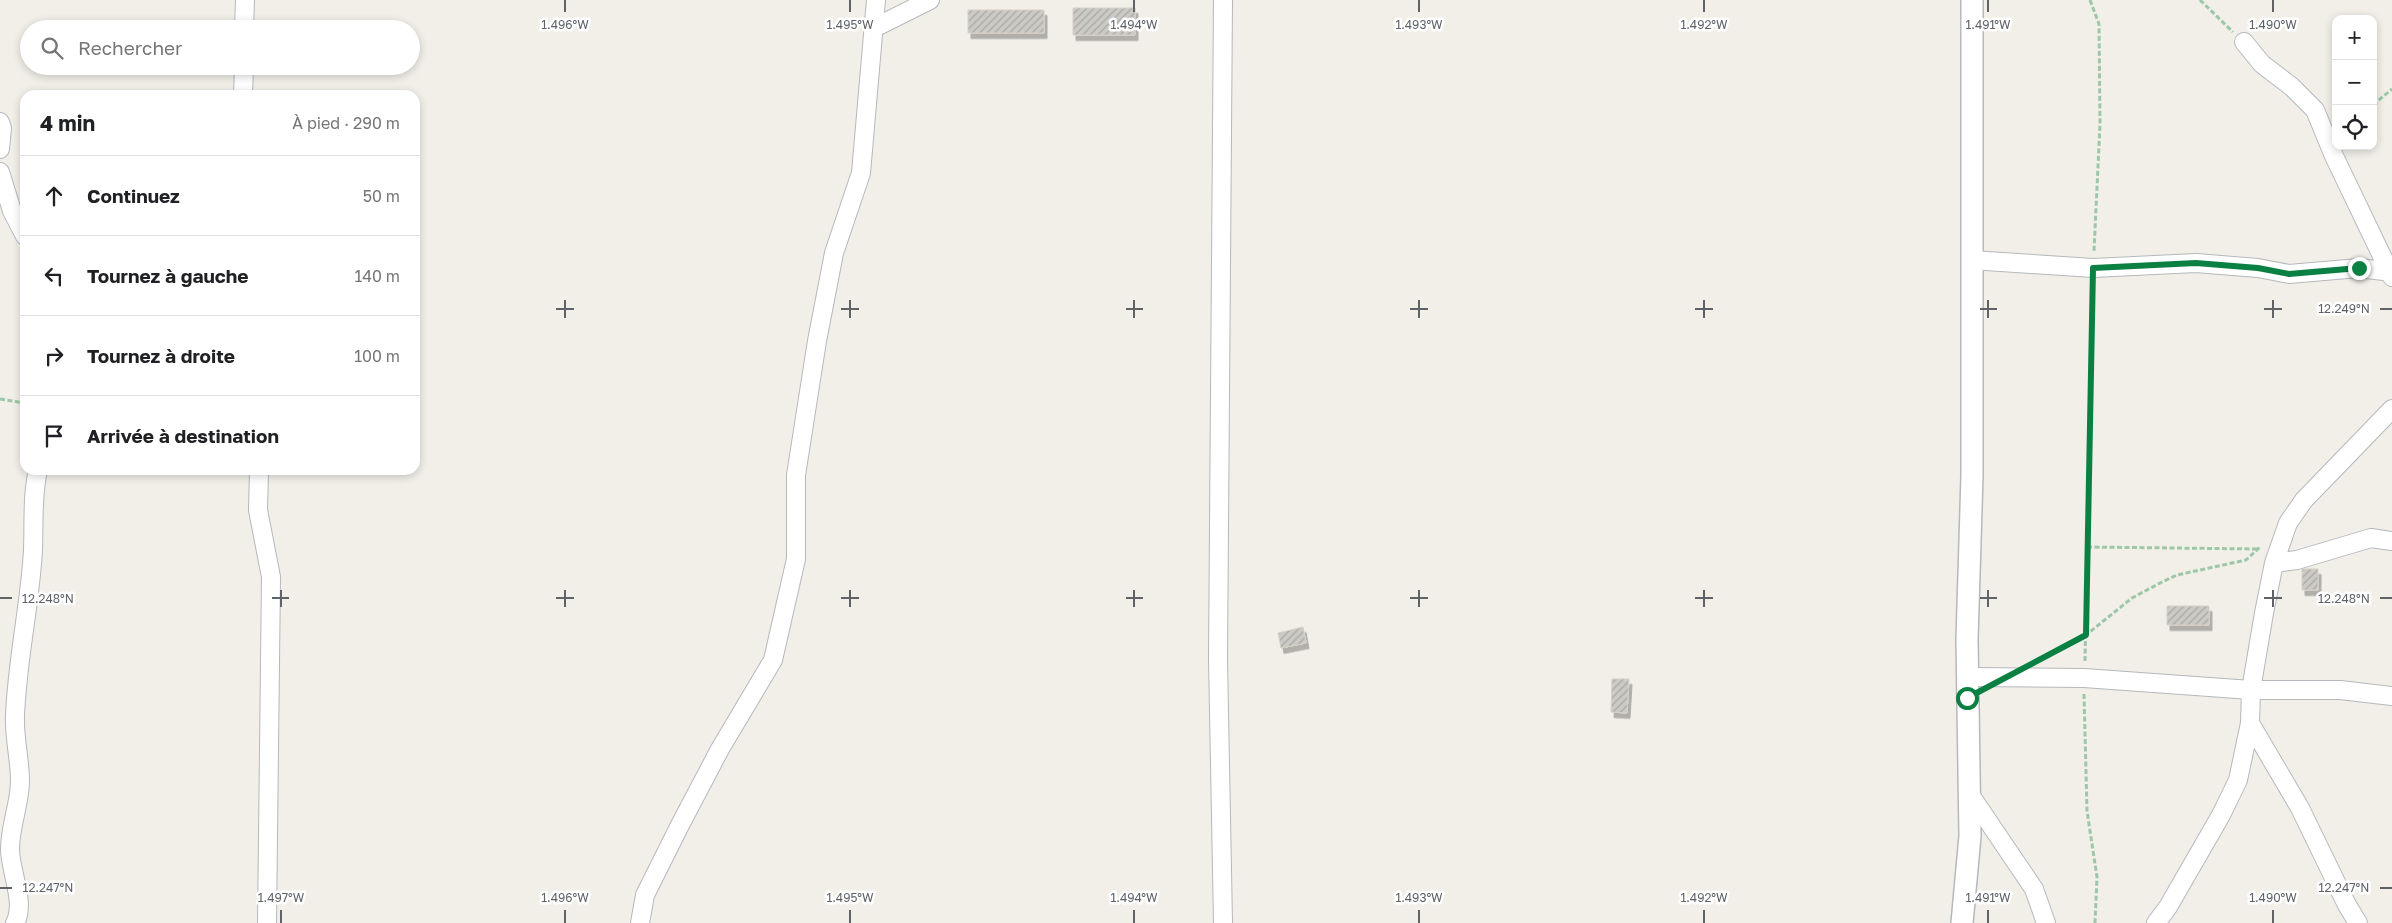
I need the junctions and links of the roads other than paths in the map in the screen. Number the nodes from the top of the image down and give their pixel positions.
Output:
1 (245, 0) edge
2 (876, 0) edge
3 (930, 0) edge
4 (1223, 0) edge
5 (1972, 0) edge
6 (244, 20) edge
7 (874, 28) junction
8 (2244, 42) road end
9 (244, 75) edge
10 (243, 90) edge
11 (0, 122) edge
12 (0, 149) edge
13 (0, 172) edge
14 (20, 226) edge
15 (1971, 260) junction
16 (2391, 274) edge
17 (2392, 410) edge
18 (37, 475) edge
19 (259, 475) edge
20 (2392, 541) edge
21 (2274, 563) junction
22 (1967, 676) junction
23 (2251, 690) junction
24 (2392, 696) edge
25 (2250, 723) junction
26 (1969, 793) junction
27 (15, 923) edge
28 (266, 923) edge
29 (640, 923) edge
30 (1223, 923) edge
31 (1962, 923) edge
32 (2046, 923) edge
33 (2156, 923) edge
34 (2358, 923) edge

1 - 6 street
2 - 7 street
3 - 7 street
4 - 30 street
5 - 15 street
7 - 29 street
8 - 16 street
9 - 10 street
11 - 12 street
13 - 14 street
15 - 16 street
15 - 22 street
17 - 21 street
18 - 27 street
19 - 28 street
20 - 21 street
21 - 23 street
22 - 23 street
22 - 26 street
23 - 24 street
23 - 25 street
25 - 33 street
25 - 34 street
26 - 31 street
26 - 32 street

